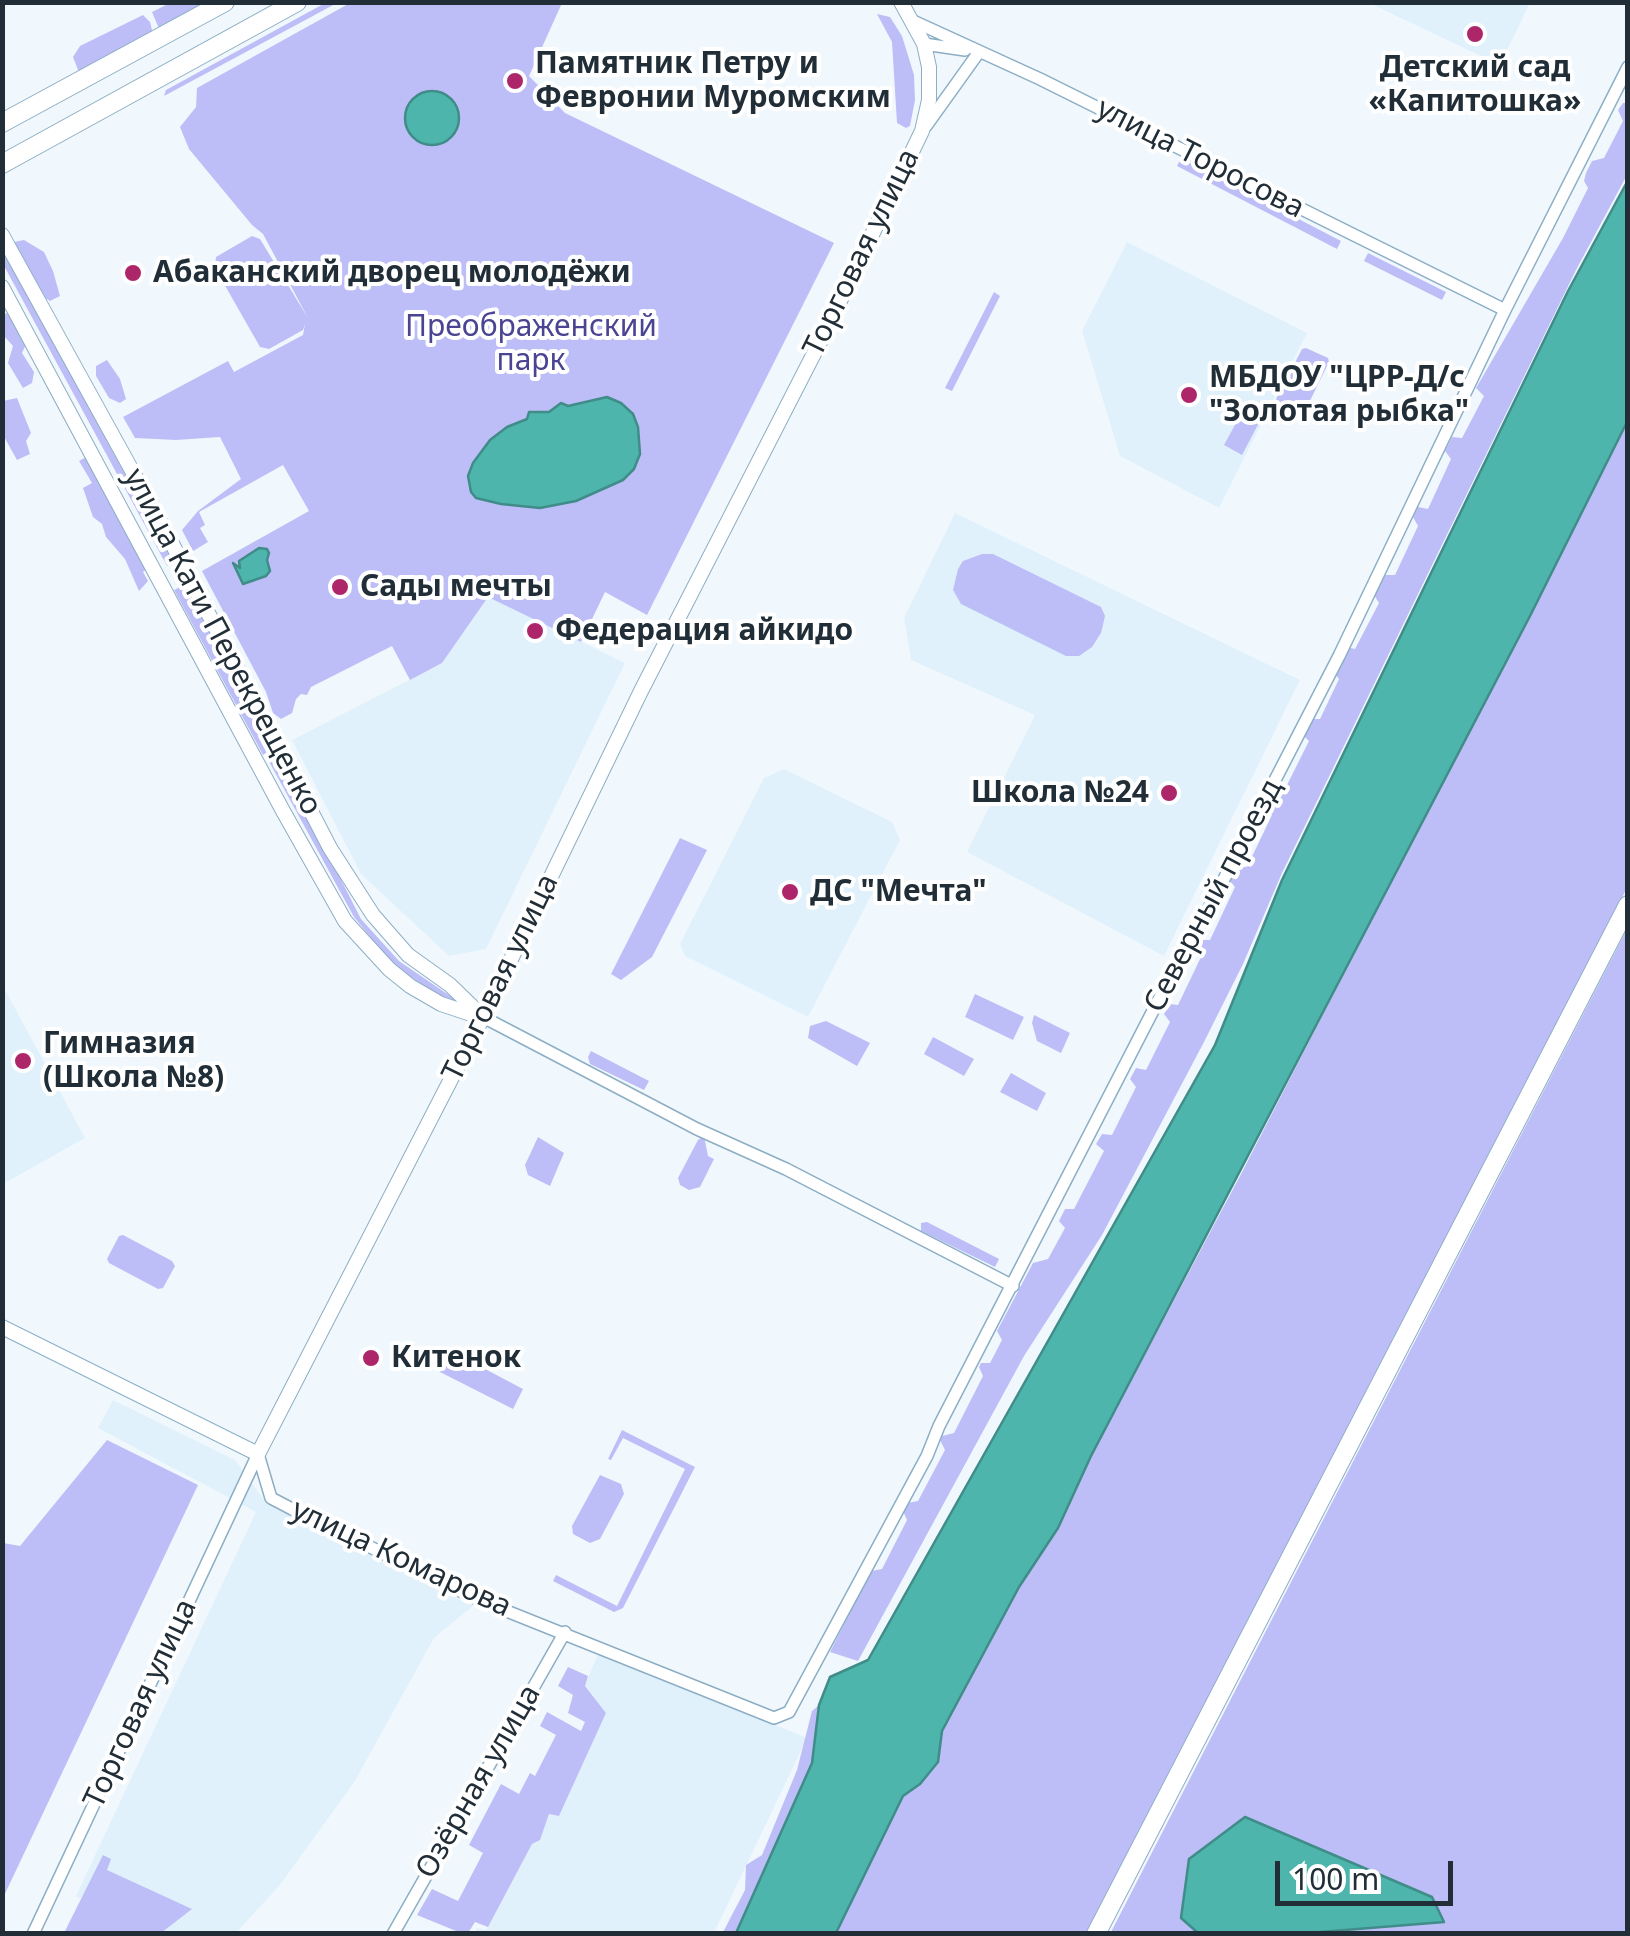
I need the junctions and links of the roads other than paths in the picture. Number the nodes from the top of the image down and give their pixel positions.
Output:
1 (226, 2) edge
2 (297, 2) edge
3 (901, 2) edge
4 (910, 19) junction
5 (944, 36) junction
6 (924, 44) junction
7 (979, 52) junction
8 (1628, 67) edge
9 (2, 123) edge
10 (922, 131) junction
11 (2, 164) edge
12 (2, 235) edge
13 (2, 288) edge
14 (1505, 310) junction
15 (1628, 905) edge
16 (483, 1017) junction
17 (1013, 1286) junction
18 (2, 1327) edge
19 (258, 1454) junction
20 (565, 1632) junction
21 (784, 1717) joint
22 (33, 1934) edge
23 (393, 1934) edge
24 (1096, 1934) edge

1 - 9 main road
2 - 11 main road
3 - 4 street
4 - 5 street, улица Торосова
4 - 6 street, Торговая улица
5 - 6 street
5 - 7 street, улица Торосова
6 - 7 street
6 - 10 street, Торговая улица
7 - 10 street
7 - 14 street, улица Торосова
8 - 14 street, Северный проезд
10 - 16 street, Торговая улица
12 - 16 street, улица Кати Перекрещенко
13 - 16 street, улица Кати Перекрещенко
14 - 17 street, Северный проезд
15 - 24 main road
16 - 17 street, улица Кати Перекрещенко
16 - 19 street, Торговая улица
17 - 21 street, Северный проезд
18 - 19 street
19 - 20 street, улица Комарова
19 - 22 street, Торговая улица
20 - 21 street, улица Комарова
20 - 23 street, Озёрная улица

